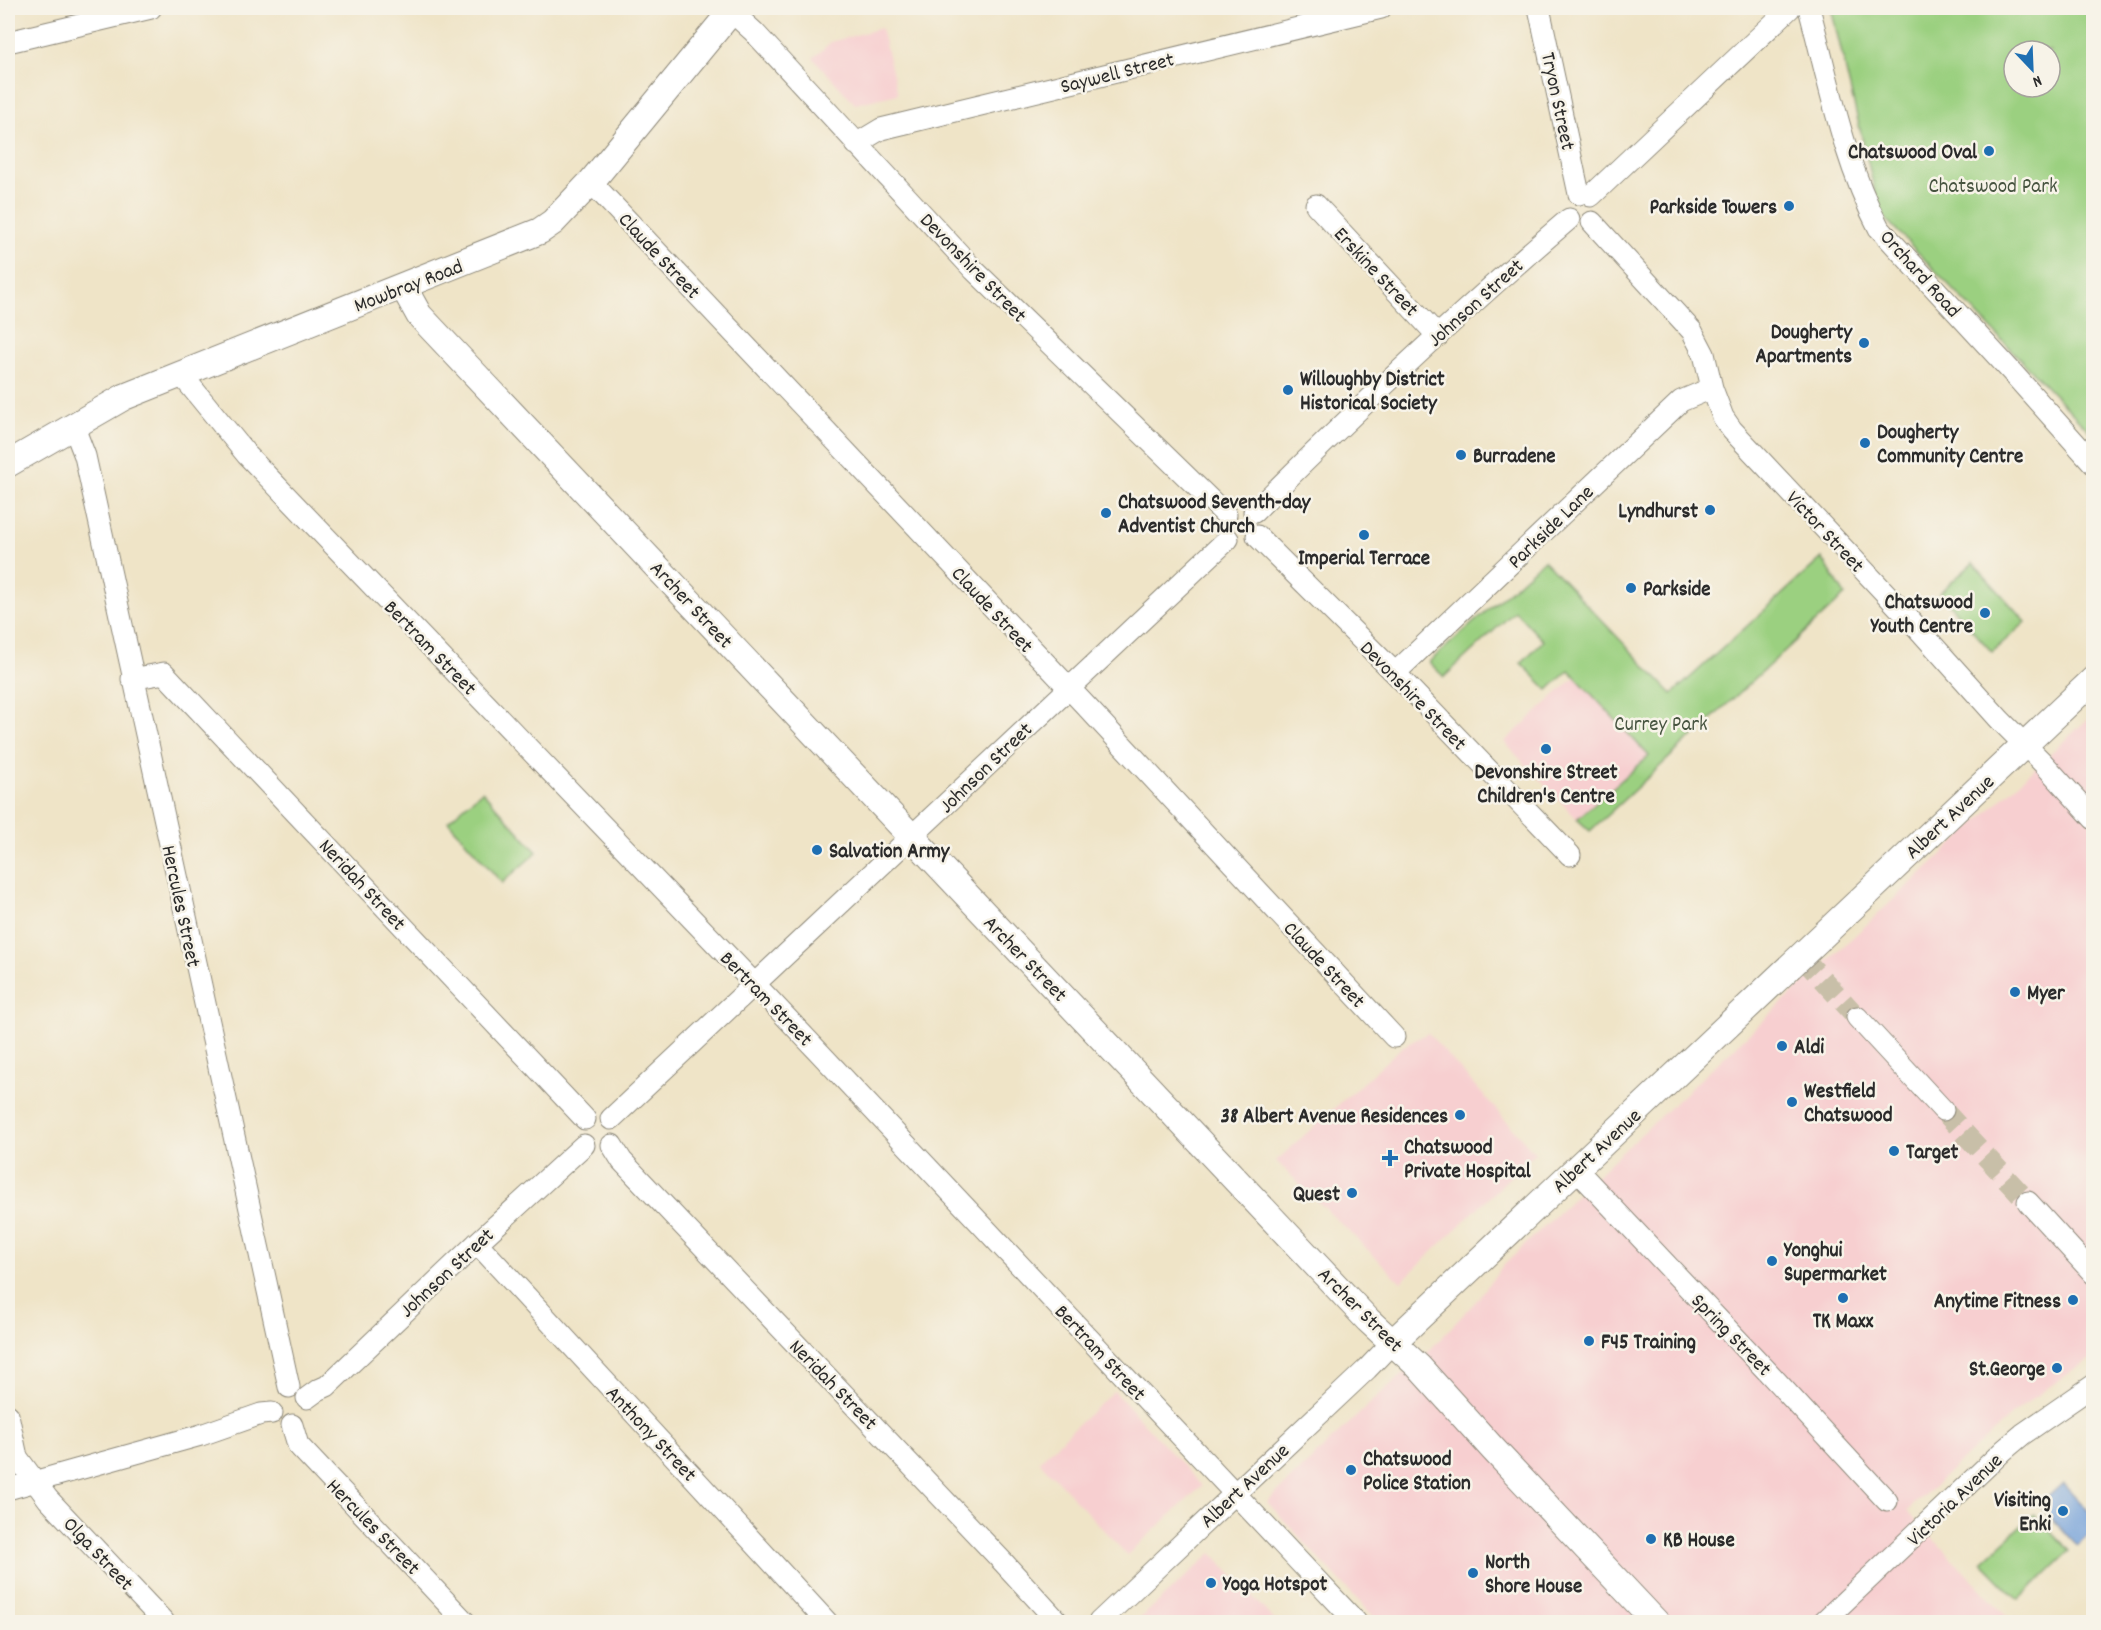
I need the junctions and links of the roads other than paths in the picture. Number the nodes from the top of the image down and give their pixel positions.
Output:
1 (151, 8) edge
2 (1381, 8) edge
3 (1539, 8) edge
4 (1790, 8) edge
5 (1809, 8) edge
6 (733, 9) edge
7 (8, 42) edge
8 (856, 144) junction
9 (591, 182) junction
10 (1585, 195) junction
11 (1316, 205) dead end
12 (1569, 219) junction
13 (1592, 222) junction
14 (403, 286) junction
15 (1438, 336) junction
16 (180, 373) junction
17 (1712, 388) junction
18 (73, 426) junction
19 (8, 464) edge
20 (2094, 464) edge
21 (1254, 512) junction
22 (1226, 515) junction
23 (1257, 536) junction
24 (1228, 539) junction
25 (1395, 673) junction
26 (132, 679) junction
27 (2094, 679) edge
28 (1069, 688) junction
29 (2024, 745) junction
30 (2094, 819) edge
31 (911, 837) junction
32 (1570, 855) dead end
33 (754, 984) junction
34 (1857, 1017) tunnel mouth
35 (1394, 1037) dead end
36 (1943, 1110) tunnel mouth
37 (585, 1119) junction
38 (611, 1119) junction
39 (584, 1145) junction
40 (612, 1145) junction
41 (1576, 1169) junction
42 (2028, 1202) tunnel mouth
43 (477, 1243) junction
44 (2094, 1274) edge
45 (1392, 1343) junction
46 (2094, 1385) edge
47 (289, 1387) junction
48 (307, 1398) junction
49 (272, 1413) junction
50 (8, 1415) edge
51 (292, 1425) junction
52 (35, 1481) junction
53 (8, 1489) edge
54 (1234, 1495) junction
55 (1887, 1501) dead end
56 (164, 1623) edge
57 (465, 1623) edge
58 (827, 1623) edge
59 (1058, 1623) edge
60 (1099, 1623) edge
61 (1356, 1623) edge
62 (1656, 1623) edge
63 (1823, 1623) edge

1 - 7 street
2 - 8 street, Saywell Street
3 - 10 street, Tryon Street
4 - 10 street
5 - 20 street, Orchard Road
6 - 8 street, Devonshire Street
6 - 9 main road, Mowbray Road
8 - 22 street, Devonshire Street
9 - 14 main road, Mowbray Road
9 - 28 street, Claude Street
10 - 12 street
10 - 13 street
11 - 15 street, Erskine Street
12 - 13 street
12 - 15 street, Johnson Street
13 - 17 street, Victor Street
14 - 16 main road, Mowbray Road
14 - 31 main road, Archer Street
15 - 21 street, Johnson Street
16 - 18 main road, Mowbray Road
16 - 33 street, Bertram Street
17 - 25 street, Parkside Lane
17 - 29 street, Victor Street
18 - 19 main road, Mowbray Road
18 - 26 street, Hercules Street
21 - 22 street
21 - 23 street
22 - 24 street
23 - 24 street
23 - 25 street, Devonshire Street
24 - 28 street, Johnson Street
25 - 32 street, Devonshire Street
26 - 37 street, Neridah Street
26 - 47 street, Hercules Street
27 - 29 main road, Albert Avenue
28 - 31 street, Johnson Street
28 - 35 street, Claude Street
29 - 30 street, Victor Street
29 - 41 main road, Albert Avenue
31 - 33 street, Johnson Street
31 - 45 main road, Archer Street
33 - 38 street, Johnson Street
33 - 54 street, Bertram Street
34 - 36 street
37 - 38 street
37 - 39 street
38 - 40 street
39 - 40 street
39 - 43 street, Johnson Street
40 - 59 street, Neridah Street
41 - 45 main road, Albert Avenue
41 - 55 street, Spring Street
42 - 44 street
43 - 48 street, Johnson Street
43 - 58 street, Anthony Street
45 - 54 street, Albert Avenue
45 - 62 main road, Archer Street
46 - 63 street, Victoria Avenue
47 - 48 street
47 - 49 street
48 - 51 street
49 - 51 street
49 - 52 street
50 - 52 street, Olga Street
51 - 57 street, Hercules Street
52 - 53 street
52 - 56 street, Olga Street
54 - 60 street, Albert Avenue
54 - 61 street, Bertram Street

